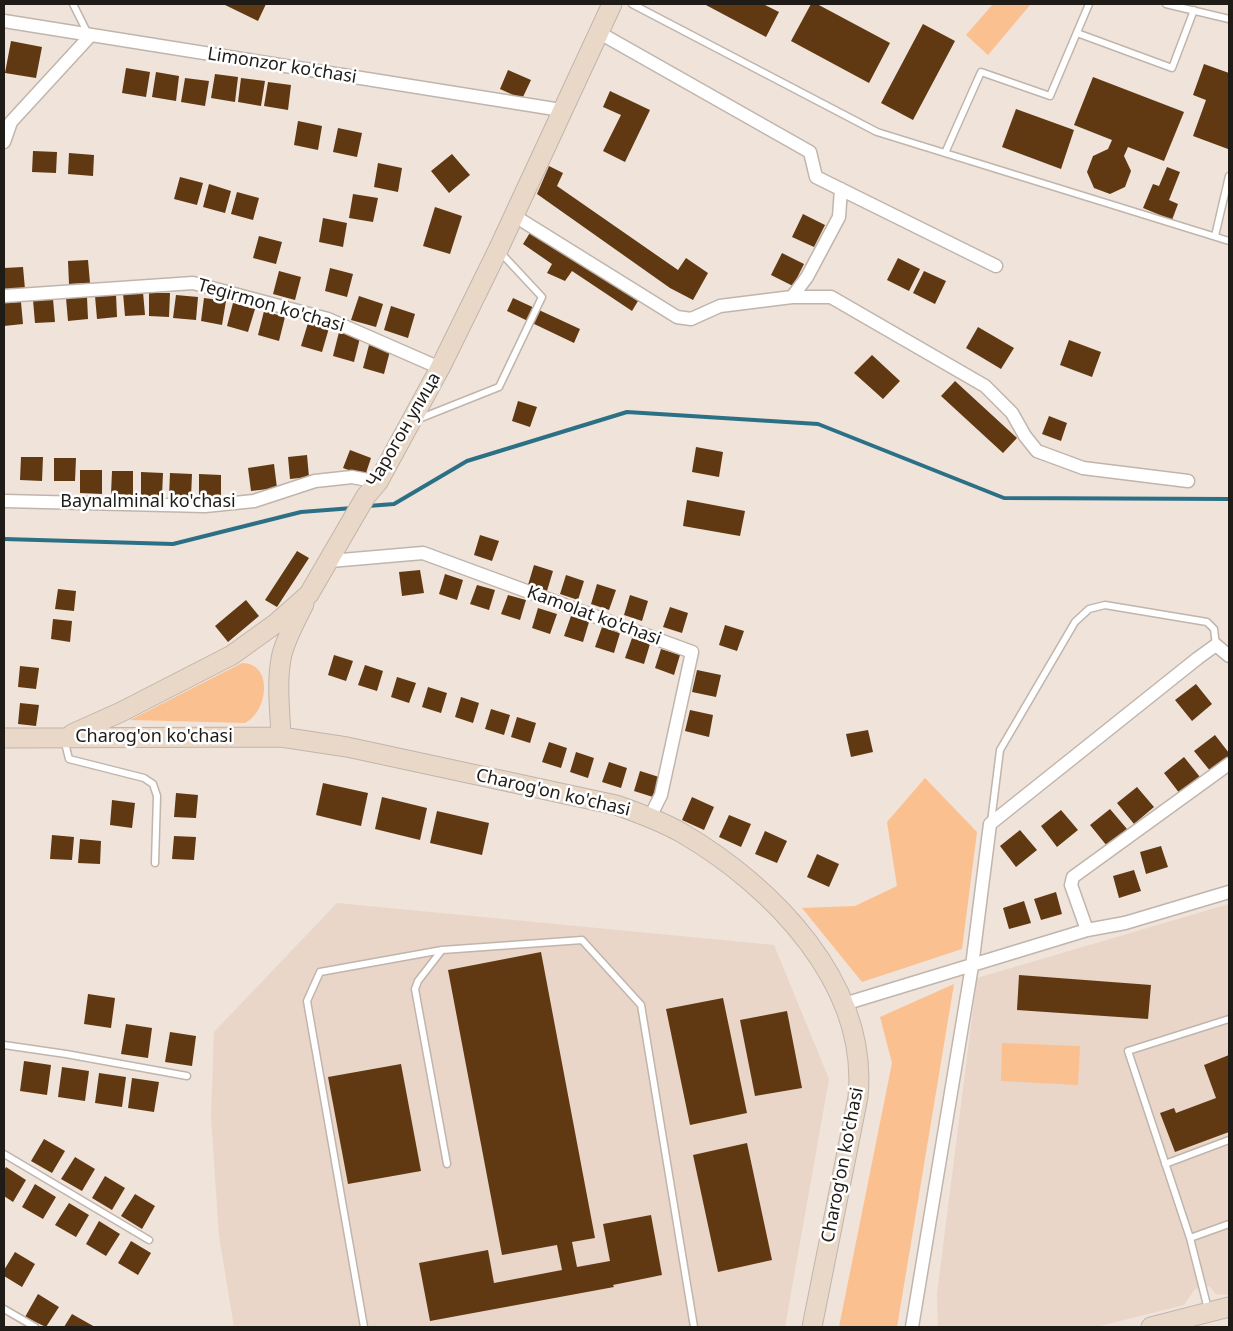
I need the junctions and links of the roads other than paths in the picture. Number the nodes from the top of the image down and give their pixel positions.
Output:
1 (73, 4) edge
2 (612, 4) edge
3 (632, 4) edge
4 (1089, 4) edge
5 (1166, 4) edge
6 (1194, 10) junction
7 (1229, 19) edge
8 (4, 21) edge
9 (598, 32) junction
10 (1077, 33) junction
11 (90, 36) junction
12 (561, 110) junction
13 (4, 142) edge
14 (945, 153) junction
15 (1229, 176) edge
16 (841, 189) junction
17 (513, 215) junction
18 (1214, 236) junction
19 (1229, 241) edge
20 (498, 250) junction
21 (996, 266) dead end
22 (4, 296) edge
23 (792, 298) junction
24 (440, 368) junction
25 (408, 423) junction
26 (1188, 481) dead end
27 (372, 489) junction
28 (4, 501) edge
29 (330, 561) junction
30 (309, 594) junction
31 (1216, 645) junction
32 (1229, 656) edge
33 (64, 737) junction
34 (281, 737) junction
35 (4, 738) edge
36 (1229, 764) edge
37 (650, 817) junction
38 (990, 824) junction
39 (155, 863) dead end
40 (1229, 892) edge
41 (1087, 930) junction
42 (442, 950) junction
43 (972, 966) junction
44 (844, 1004) junction
45 (1229, 1018) edge
46 (4, 1045) edge
47 (188, 1076) dead end
48 (1229, 1140) edge
49 (4, 1154) edge
50 (447, 1164) dead end
51 (1164, 1164) junction
52 (1229, 1224) edge
53 (1190, 1238) junction
54 (149, 1240) dead end
55 (1229, 1307) edge
56 (4, 1309) edge
57 (1208, 1312) junction
58 (35, 1327) edge
59 (364, 1327) edge
60 (694, 1327) edge
61 (812, 1327) edge
62 (912, 1327) edge
63 (1151, 1327) edge

1 - 11 lane
2 - 9 main road, Чарогон улица
3 - 14 lane
4 - 10 lane
5 - 6 lane
6 - 7 lane
6 - 10 lane
8 - 11 street, Limonzor ko'chasi
9 - 12 main road, Чарогон улица
9 - 16 street
10 - 14 lane
11 - 12 street, Limonzor ko'chasi
11 - 13 street
12 - 17 main road, Чарогон улица
14 - 18 lane
15 - 18 lane
16 - 21 street
16 - 23 street
17 - 20 main road, Чарогон улица
17 - 23 street
18 - 19 lane
20 - 24 main road, Чарогон улица
20 - 25 lane
22 - 24 street, Tegirmon ko'chasi
23 - 26 street
24 - 25 main road, Чарогон улица
25 - 27 main road, Чарогон улица
27 - 28 street, Baynalminal ko'chasi
27 - 29 main road, Чарогон улица
29 - 30 main road, Чарогон улица
29 - 37 street, Kamolat ko'chasi
30 - 33 main road, Чарогон улица
30 - 34 main road
31 - 32 street
31 - 38 street
31 - 38 lane
33 - 34 main road, Charog'on ko'chasi
33 - 35 main road, Charog'on ko'chasi
33 - 39 lane
34 - 37 main road, Charog'on ko'chasi
36 - 41 street
37 - 44 main road, Charog'on ko'chasi
38 - 43 street
40 - 41 street
41 - 43 street
42 - 50 lane
42 - 59 lane
42 - 60 lane
43 - 44 street
43 - 62 street
44 - 61 main road, Charog'on ko'chasi
45 - 51 lane
46 - 47 lane
48 - 51 lane
49 - 54 lane
51 - 53 lane
52 - 53 lane
53 - 57 lane
55 - 57 main road
56 - 58 lane
57 - 63 main road

